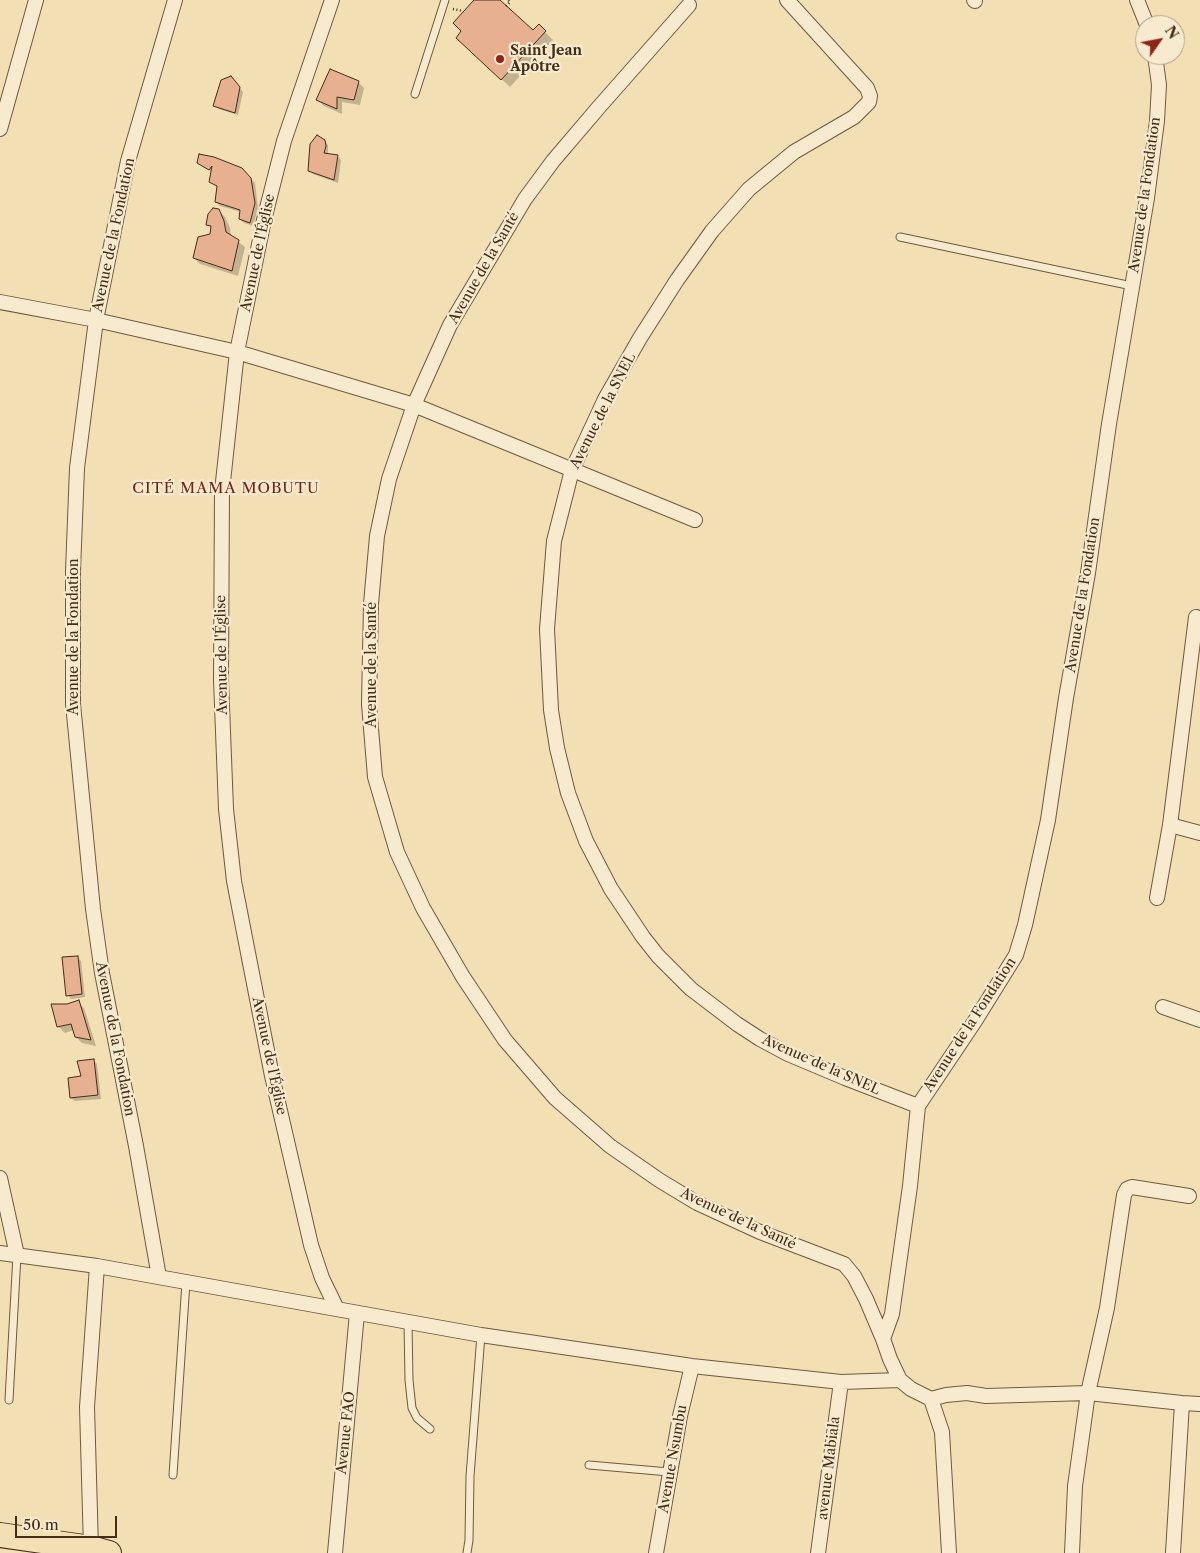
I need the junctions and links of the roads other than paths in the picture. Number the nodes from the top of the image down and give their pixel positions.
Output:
1 (36, 0) edge
2 (175, 0) edge
3 (332, 0) edge
4 (445, 0) edge
5 (787, 0) edge
6 (1137, 0) edge
7 (689, 5) dead end
8 (1143, 15) edge
9 (1156, 65) edge
10 (415, 94) dead end
11 (0, 128) edge
12 (900, 237) dead end
13 (1132, 286) junction
14 (0, 302) edge
15 (96, 320) junction
16 (237, 352) junction
17 (414, 405) junction
18 (572, 470) junction
19 (695, 520) dead end
20 (1196, 617) dead end
21 (1170, 825) junction
22 (1200, 833) edge
23 (1157, 898) dead end
24 (1164, 1007) dead end
25 (1200, 1020) edge
26 (918, 1106) junction
27 (0, 1178) edge
28 (1189, 1196) dead end
29 (0, 1253) edge
30 (17, 1255) junction
31 (97, 1266) junction
32 (160, 1277) junction
33 (186, 1282) junction
34 (337, 1309) junction
35 (357, 1313) junction
36 (408, 1323) junction
37 (481, 1335) junction
38 (883, 1339) junction
39 (692, 1366) junction
40 (900, 1380) junction
41 (840, 1382) junction
42 (1088, 1393) junction
43 (931, 1399) junction
44 (9, 1400) dead end
45 (1182, 1403) junction
46 (1200, 1404) edge
47 (430, 1429) dead end
48 (589, 1465) dead end
49 (669, 1472) junction
50 (173, 1474) dead end
51 (0, 1535) edge
52 (100, 1551) edge
53 (335, 1553) edge
54 (467, 1553) edge
55 (656, 1553) edge
56 (818, 1553) edge
57 (949, 1553) edge
58 (1072, 1553) edge
59 (1173, 1553) edge

1 - 11 street
2 - 15 street, Avenue de la Fondation
3 - 16 street, Avenue de l'Église
4 - 10 lane
5 - 18 street, Avenue de la SNEL
6 - 8 street
7 - 17 street, Avenue de la Santé
9 - 13 street, Avenue de la Fondation
12 - 13 lane
13 - 26 street, Avenue de la Fondation
14 - 15 street
15 - 16 street
15 - 32 street, Avenue de la Fondation
16 - 17 street
16 - 34 street, Avenue de l'Église
17 - 18 street
17 - 38 street, Avenue de la Santé
18 - 19 street
18 - 26 street, Avenue de la SNEL
20 - 21 street
21 - 22 street
21 - 23 street
24 - 25 street
26 - 38 street
27 - 30 street
28 - 42 street
29 - 30 street
30 - 31 street
30 - 44 lane
31 - 32 street
31 - 52 street
32 - 33 street
33 - 34 street
33 - 50 lane
34 - 35 street
35 - 36 street
35 - 53 street, Avenue FAO
36 - 37 street
36 - 47 lane
37 - 39 street
37 - 54 lane
38 - 40 street
39 - 41 street
39 - 49 street, Avenue Nsumbu
40 - 41 street
40 - 43 street
41 - 56 street, avenue Mabiala
42 - 43 street
42 - 45 street
42 - 58 street
43 - 57 street
45 - 46 street
45 - 59 street
48 - 49 lane
49 - 55 street, Avenue Nsumbu
51 - 52 highway

